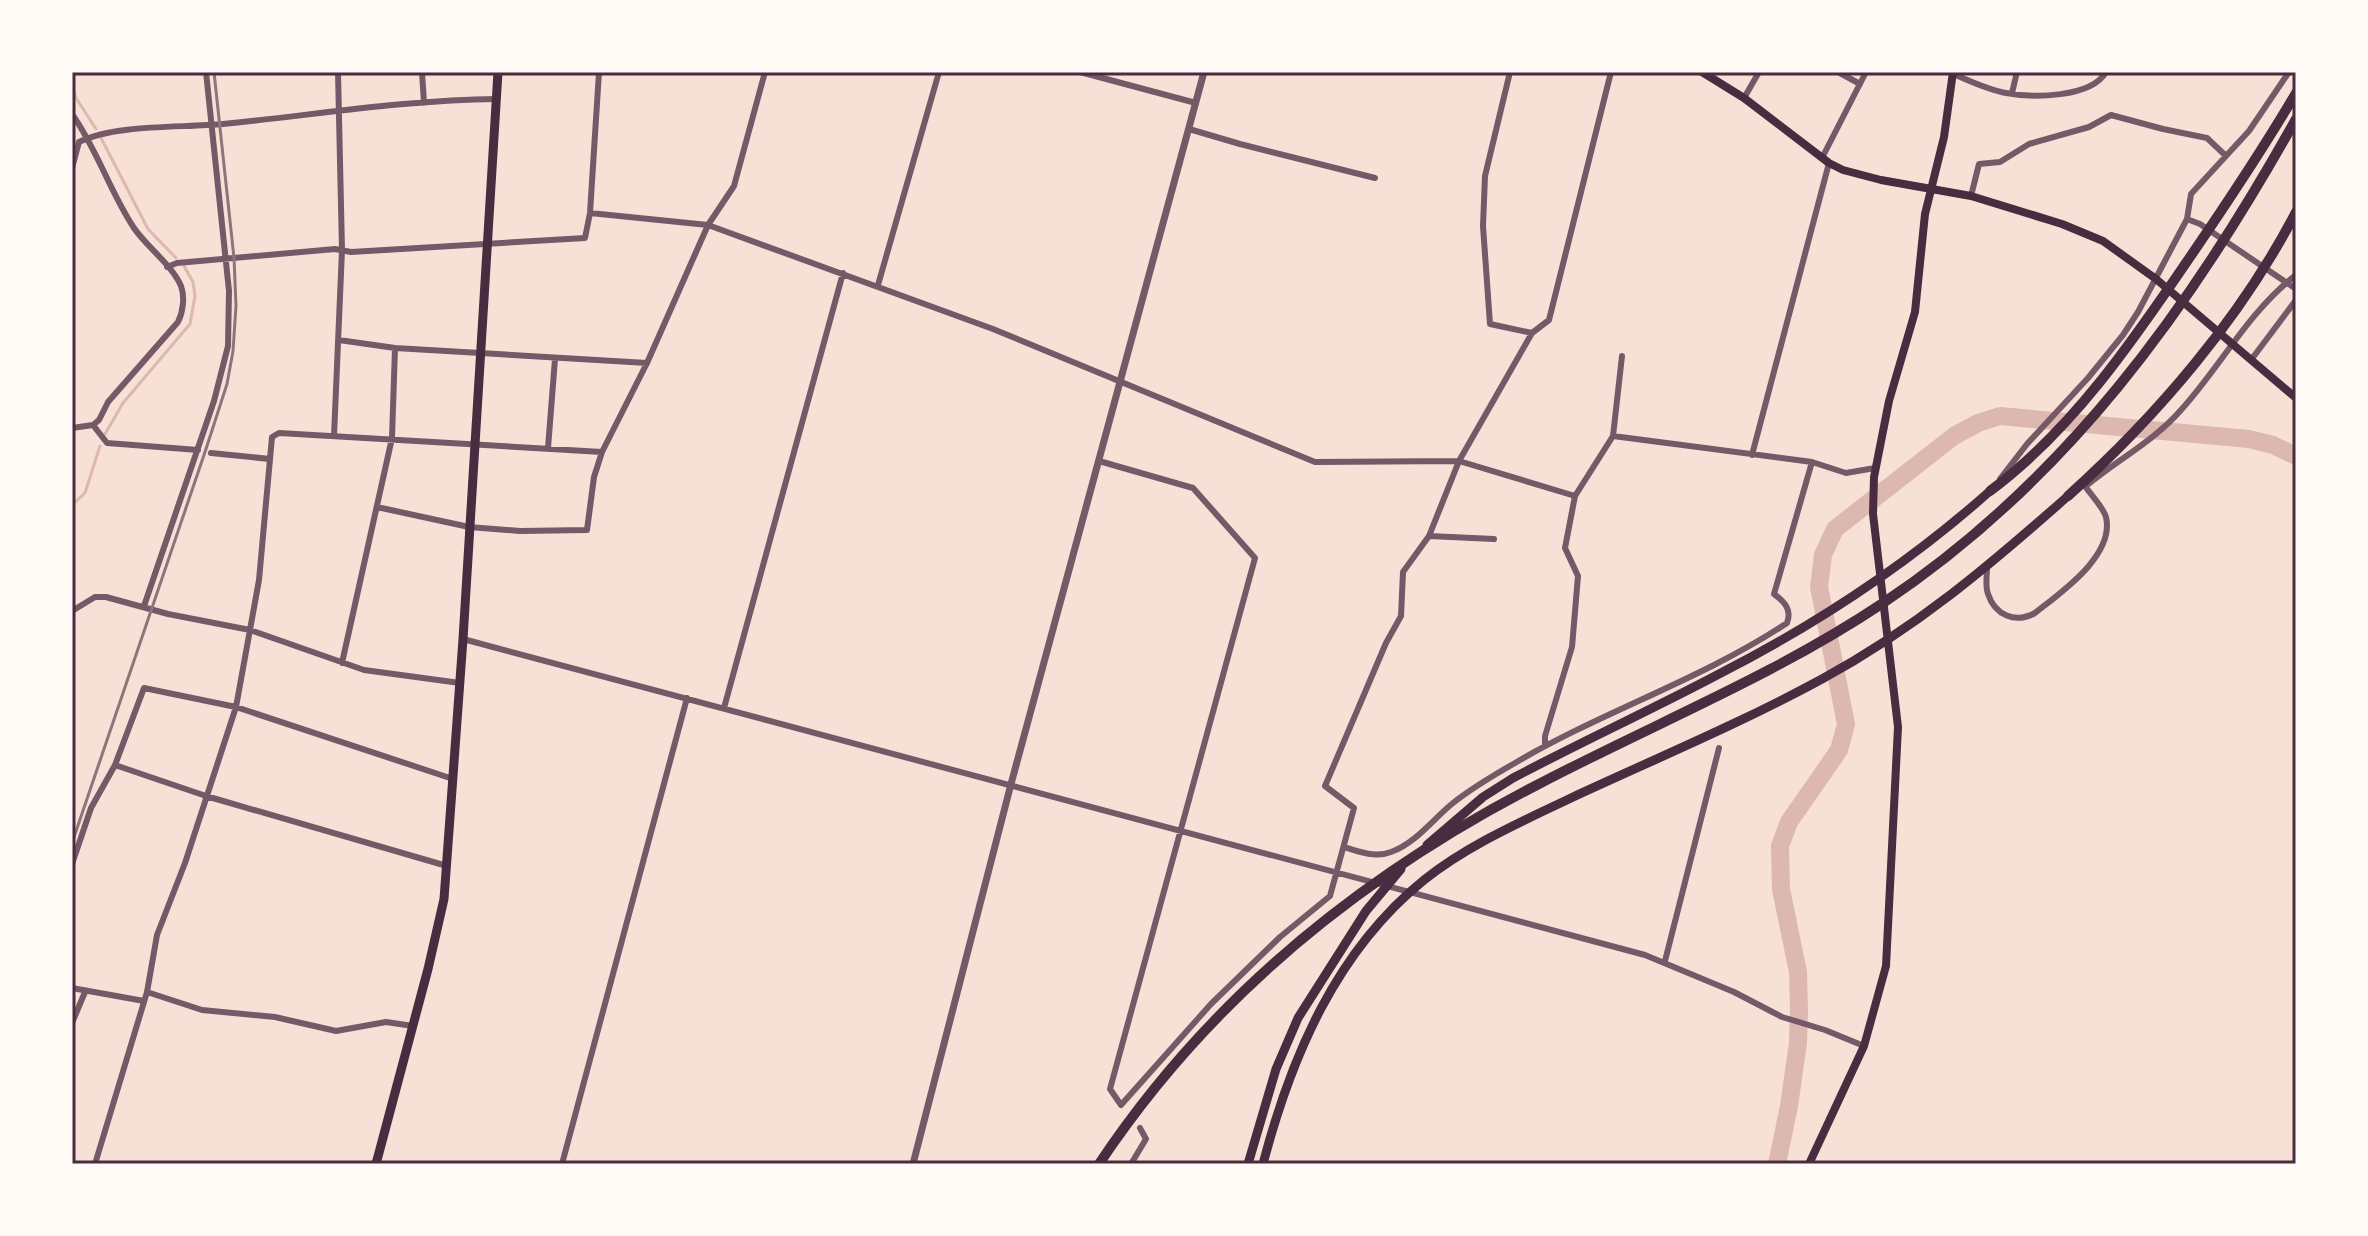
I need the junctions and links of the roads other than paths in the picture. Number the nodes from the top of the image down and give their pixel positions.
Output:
1 (206, 72) edge
2 (338, 72) edge
3 (422, 72) edge
4 (498, 72) edge
5 (599, 72) edge
6 (765, 72) edge
7 (939, 72) edge
8 (1080, 72) edge
9 (1204, 72) edge
10 (1510, 72) edge
11 (1611, 72) edge
12 (1702, 72) edge
13 (1759, 72) edge
14 (1838, 72) edge
15 (1866, 72) edge
16 (2017, 72) edge
17 (2106, 72) edge
18 (2289, 72) edge
19 (1953, 73) edge
20 (1860, 84) junction
21 (2012, 93) junction
22 (2296, 93) edge
23 (1744, 98) junction
24 (497, 99) junction
25 (424, 103) junction
26 (1196, 103) junction
27 (338, 110) junction
28 (72, 114) edge
29 (2296, 119) edge
30 (212, 124) junction
31 (1189, 129) junction
32 (88, 137) junction
33 (2226, 156) junction
34 (1825, 160) junction
35 (72, 168) edge
36 (1375, 178) dead end
37 (1933, 188) junction
38 (1971, 196) junction
39 (2296, 212) edge
40 (590, 213) junction
41 (2187, 219) junction
42 (708, 225) junction
43 (487, 245) junction
44 (342, 250) junction
45 (226, 259) junction
46 (167, 267) junction
47 (843, 273) junction
48 (2296, 275) edge
49 (2156, 279) junction
50 (2285, 283) junction
51 (878, 285) junction
52 (2296, 289) edge
53 (2296, 300) edge
54 (1532, 333) junction
55 (339, 340) junction
56 (2232, 344) junction
57 (395, 348) junction
58 (480, 352) junction
59 (1622, 356) dead end
60 (555, 359) junction
61 (2251, 360) junction
62 (647, 363) junction
63 (1120, 383) junction
64 (2296, 398) edge
65 (93, 425) junction
66 (72, 428) edge
67 (334, 436) junction
68 (1613, 436) junction
69 (392, 438) junction
70 (474, 443) junction
71 (548, 448) junction
72 (198, 450) junction
73 (602, 452) junction
74 (211, 453) dead end
75 (1752, 455) junction
76 (270, 459) junction
77 (1099, 461) junction
78 (1459, 461) junction
79 (1812, 462) junction
80 (1875, 468) junction
81 (2085, 486) junction
82 (1990, 491) junction
83 (1575, 496) junction
84 (2068, 496) joint
85 (377, 507) junction
86 (2051, 511) junction
87 (469, 527) junction
88 (1429, 536) junction
89 (1494, 539) dead end
90 (1987, 568) junction
91 (1880, 579) junction
92 (144, 606) junction
93 (72, 611) edge
94 (250, 630) junction
95 (463, 639) junction
96 (1887, 641) junction
97 (342, 663) junction
98 (460, 683) junction
99 (687, 698) junction
100 (236, 707) junction
101 (724, 708) junction
102 (1545, 746) junction
103 (1719, 748) dead end
104 (115, 765) junction
105 (453, 779) junction
106 (1011, 784) junction
107 (206, 796) junction
108 (1182, 831) junction
109 (1344, 847) junction
110 (72, 864) edge
111 (447, 866) junction
112 (1336, 873) junction
113 (1385, 886) junction
114 (1409, 893) junction
115 (1665, 961) junction
116 (72, 988) edge
117 (85, 992) junction
118 (147, 992) junction
119 (144, 1001) junction
120 (72, 1023) edge
121 (413, 1026) junction
122 (1864, 1046) junction
123 (1121, 1105) junction
124 (1128, 1112) dead end
125 (1140, 1128) dead end
126 (95, 1164) edge
127 (376, 1164) edge
128 (562, 1164) edge
129 (913, 1164) edge
130 (1099, 1164) edge
131 (1131, 1164) edge
132 (1248, 1164) edge
133 (1263, 1164) edge
134 (1809, 1164) edge

1 - 30 street
2 - 27 street
3 - 25 street
4 - 24 highway
5 - 40 street
6 - 42 street
7 - 51 street
8 - 26 street
9 - 26 street
10 - 54 street
11 - 54 street
12 - 23 main road
13 - 23 street
14 - 20 street
15 - 20 street
16 - 21 street
17 - 21 street
18 - 33 street
19 - 21 street
19 - 37 main road
20 - 34 street
22 - 82 highway
23 - 34 main road
24 - 25 street
24 - 43 highway
25 - 27 street
26 - 31 street
27 - 30 street
27 - 44 street
28 - 32 street
29 - 130 highway
30 - 32 street
30 - 45 street
31 - 36 street
31 - 63 street
32 - 35 street
32 - 46 street
33 - 38 street
33 - 41 street
34 - 37 main road
34 - 75 street
37 - 38 main road
37 - 80 main road
38 - 49 main road
39 - 84 highway
40 - 42 street
40 - 43 street
41 - 49 street
41 - 50 street
42 - 47 street
42 - 62 street
43 - 44 street
43 - 58 highway
44 - 45 street
44 - 55 street
45 - 46 street
45 - 72 street
46 - 65 street
47 - 51 street
47 - 101 street
48 - 50 street
49 - 56 main road
49 - 82 street
50 - 52 street
50 - 56 street
51 - 63 street
53 - 61 street
54 - 78 street
55 - 57 street
55 - 67 street
56 - 61 main road
56 - 81 street
57 - 58 street
57 - 69 street
58 - 60 street
58 - 70 highway
59 - 68 street
60 - 62 street
60 - 71 street
61 - 64 main road
62 - 73 street
63 - 77 street
63 - 78 street
65 - 66 street
65 - 72 street
67 - 69 street
67 - 76 street
68 - 75 street
68 - 83 street
69 - 70 street
69 - 85 street
70 - 71 street
70 - 87 highway
71 - 73 street
72 - 92 street
73 - 87 street
74 - 76 street
75 - 79 street
76 - 94 street
77 - 106 street
77 - 108 street
78 - 83 street
78 - 88 street
79 - 80 street
79 - 102 street
80 - 91 main road
81 - 86 street
81 - 90 street
82 - 91 highway
83 - 102 street
84 - 86 highway
85 - 87 street
85 - 97 street
86 - 90 highway
87 - 95 highway
88 - 89 street
88 - 109 street
90 - 96 highway
91 - 96 main road
91 - 113 highway
92 - 93 street
92 - 94 street
94 - 97 street
94 - 100 street
95 - 98 highway
95 - 99 street
96 - 114 highway
96 - 122 main road
97 - 98 street
98 - 105 highway
99 - 101 street
99 - 128 street
100 - 104 street
100 - 105 street
100 - 107 street
101 - 106 street
102 - 109 street
103 - 115 street
104 - 107 street
104 - 110 street
105 - 111 highway
106 - 108 street
106 - 129 street
107 - 111 street
107 - 118 street
108 - 112 street
108 - 123 street
109 - 112 street
111 - 121 highway
112 - 113 street
112 - 123 street
113 - 114 street
113 - 132 highway
114 - 115 street
114 - 133 highway
115 - 122 street
116 - 117 street
117 - 119 street
117 - 120 street
118 - 119 street
118 - 121 street
119 - 126 street
121 - 127 highway
122 - 134 main road
123 - 124 street
125 - 131 street

